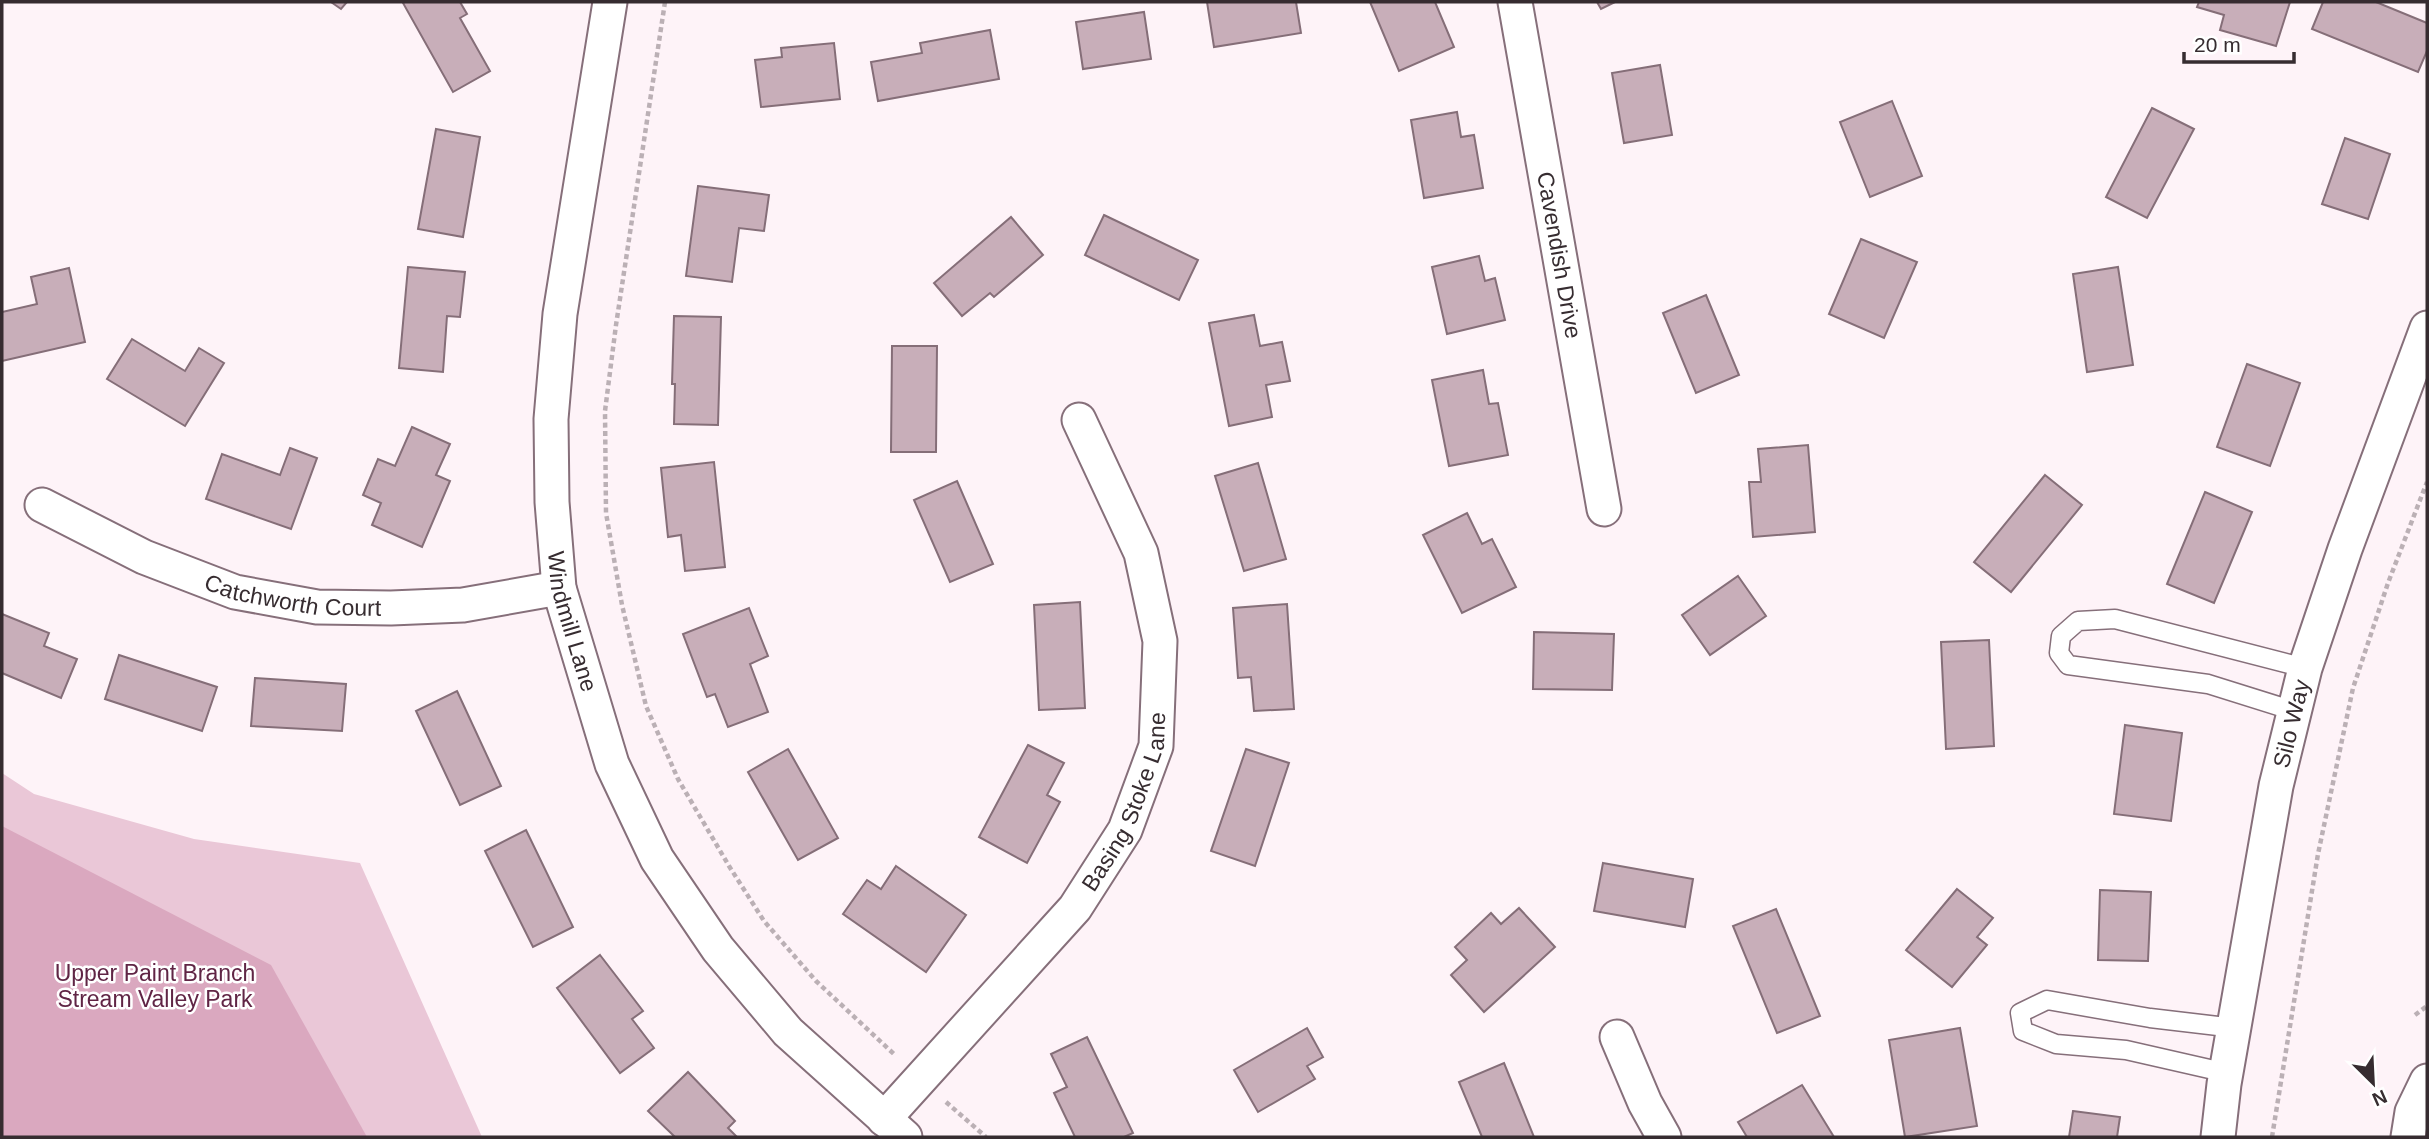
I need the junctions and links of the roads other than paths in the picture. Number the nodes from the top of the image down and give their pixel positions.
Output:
1 (610, 2) edge
2 (1515, 2) edge
3 (2427, 328) edge
4 (1079, 420) dead end
5 (42, 505) dead end
6 (1604, 509) dead end
7 (559, 588) junction
8 (2305, 668) junction
9 (2294, 711) junction
10 (2235, 1028) junction
11 (1617, 1037) dead end
12 (2227, 1073) junction
13 (2427, 1081) edge
14 (894, 1128) edge
15 (1664, 1137) edge
16 (2218, 1137) edge
17 (2408, 1137) edge

1 - 7 street, Windmill Lane
2 - 6 street, Cavendish Drive
3 - 8 street, Silo Way
4 - 14 street, Basing Stoke Lane
5 - 7 street, Catchworth Court
7 - 14 street, Windmill Lane
8 - 9 street, Silo Way
8 - 9 lane
9 - 10 street, Silo Way
10 - 12 street, Silo Way
10 - 12 lane
11 - 15 street
12 - 16 street, Silo Way
13 - 17 street

